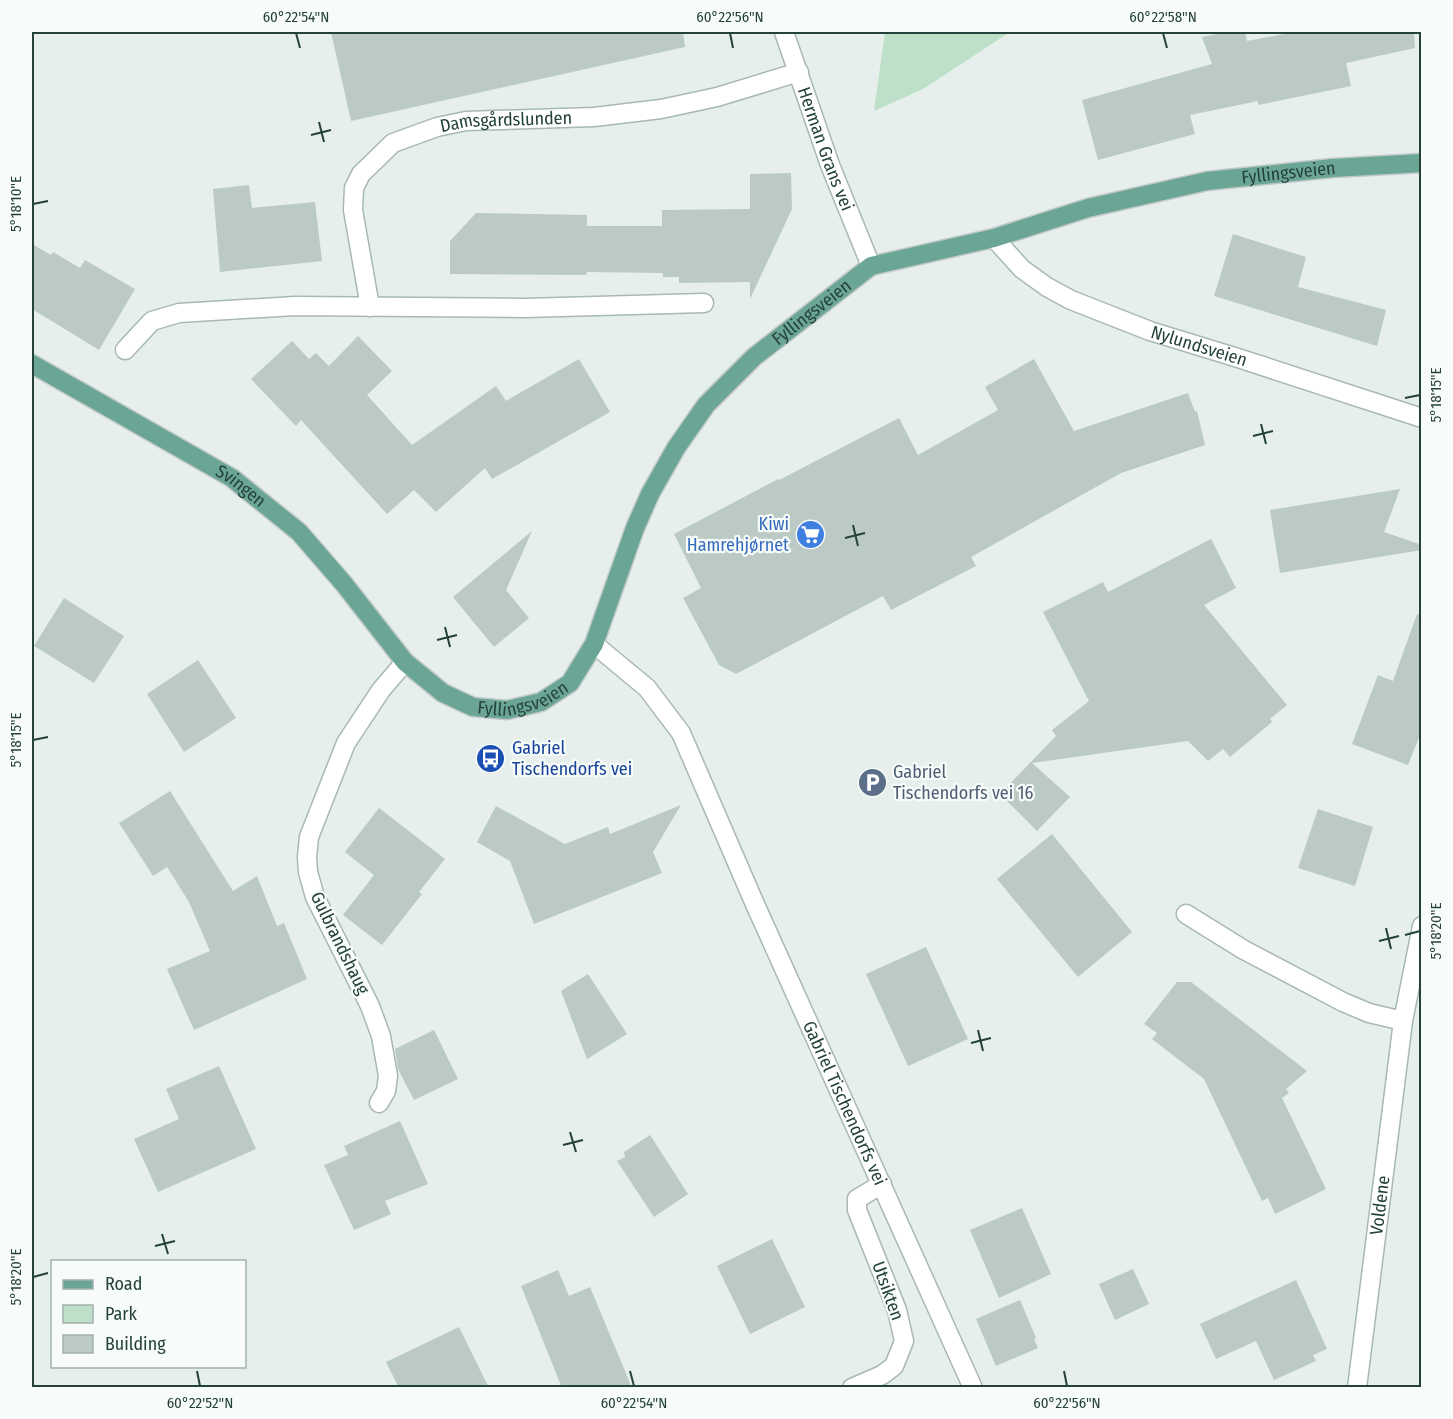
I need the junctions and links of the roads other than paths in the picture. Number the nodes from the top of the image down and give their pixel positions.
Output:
1 (784, 32) edge
2 (799, 72) junction
3 (1422, 163) edge
4 (994, 238) junction
5 (871, 266) junction
6 (704, 303) dead end
7 (370, 307) junction
8 (125, 350) dead end
9 (32, 364) edge
10 (1422, 418) edge
11 (594, 644) junction
12 (405, 662) junction
13 (1186, 914) dead end
14 (1422, 926) edge
15 (1403, 1021) junction
16 (379, 1103) dead end
17 (882, 1184) junction
18 (852, 1388) edge
19 (973, 1388) edge
20 (1357, 1388) edge

1 - 2 street, Herman Grans vei
2 - 5 street, Herman Grans vei
2 - 7 street, Damsgårdslunden
3 - 4 main road, Fyllingsveien
4 - 5 main road, Fyllingsveien
4 - 10 street, Nylundsveien
5 - 11 main road, Fyllingsveien
6 - 7 street
7 - 8 street
9 - 12 main road, Svingen
11 - 12 main road, Fyllingsveien
11 - 17 street, Gabriel Tischendorfs vei
12 - 16 street, Gulbrandshaug
13 - 15 street
14 - 15 street, Voldene
15 - 20 street, Voldene
17 - 18 street, Utsikten
17 - 19 street, Gabriel Tischendorfs vei

